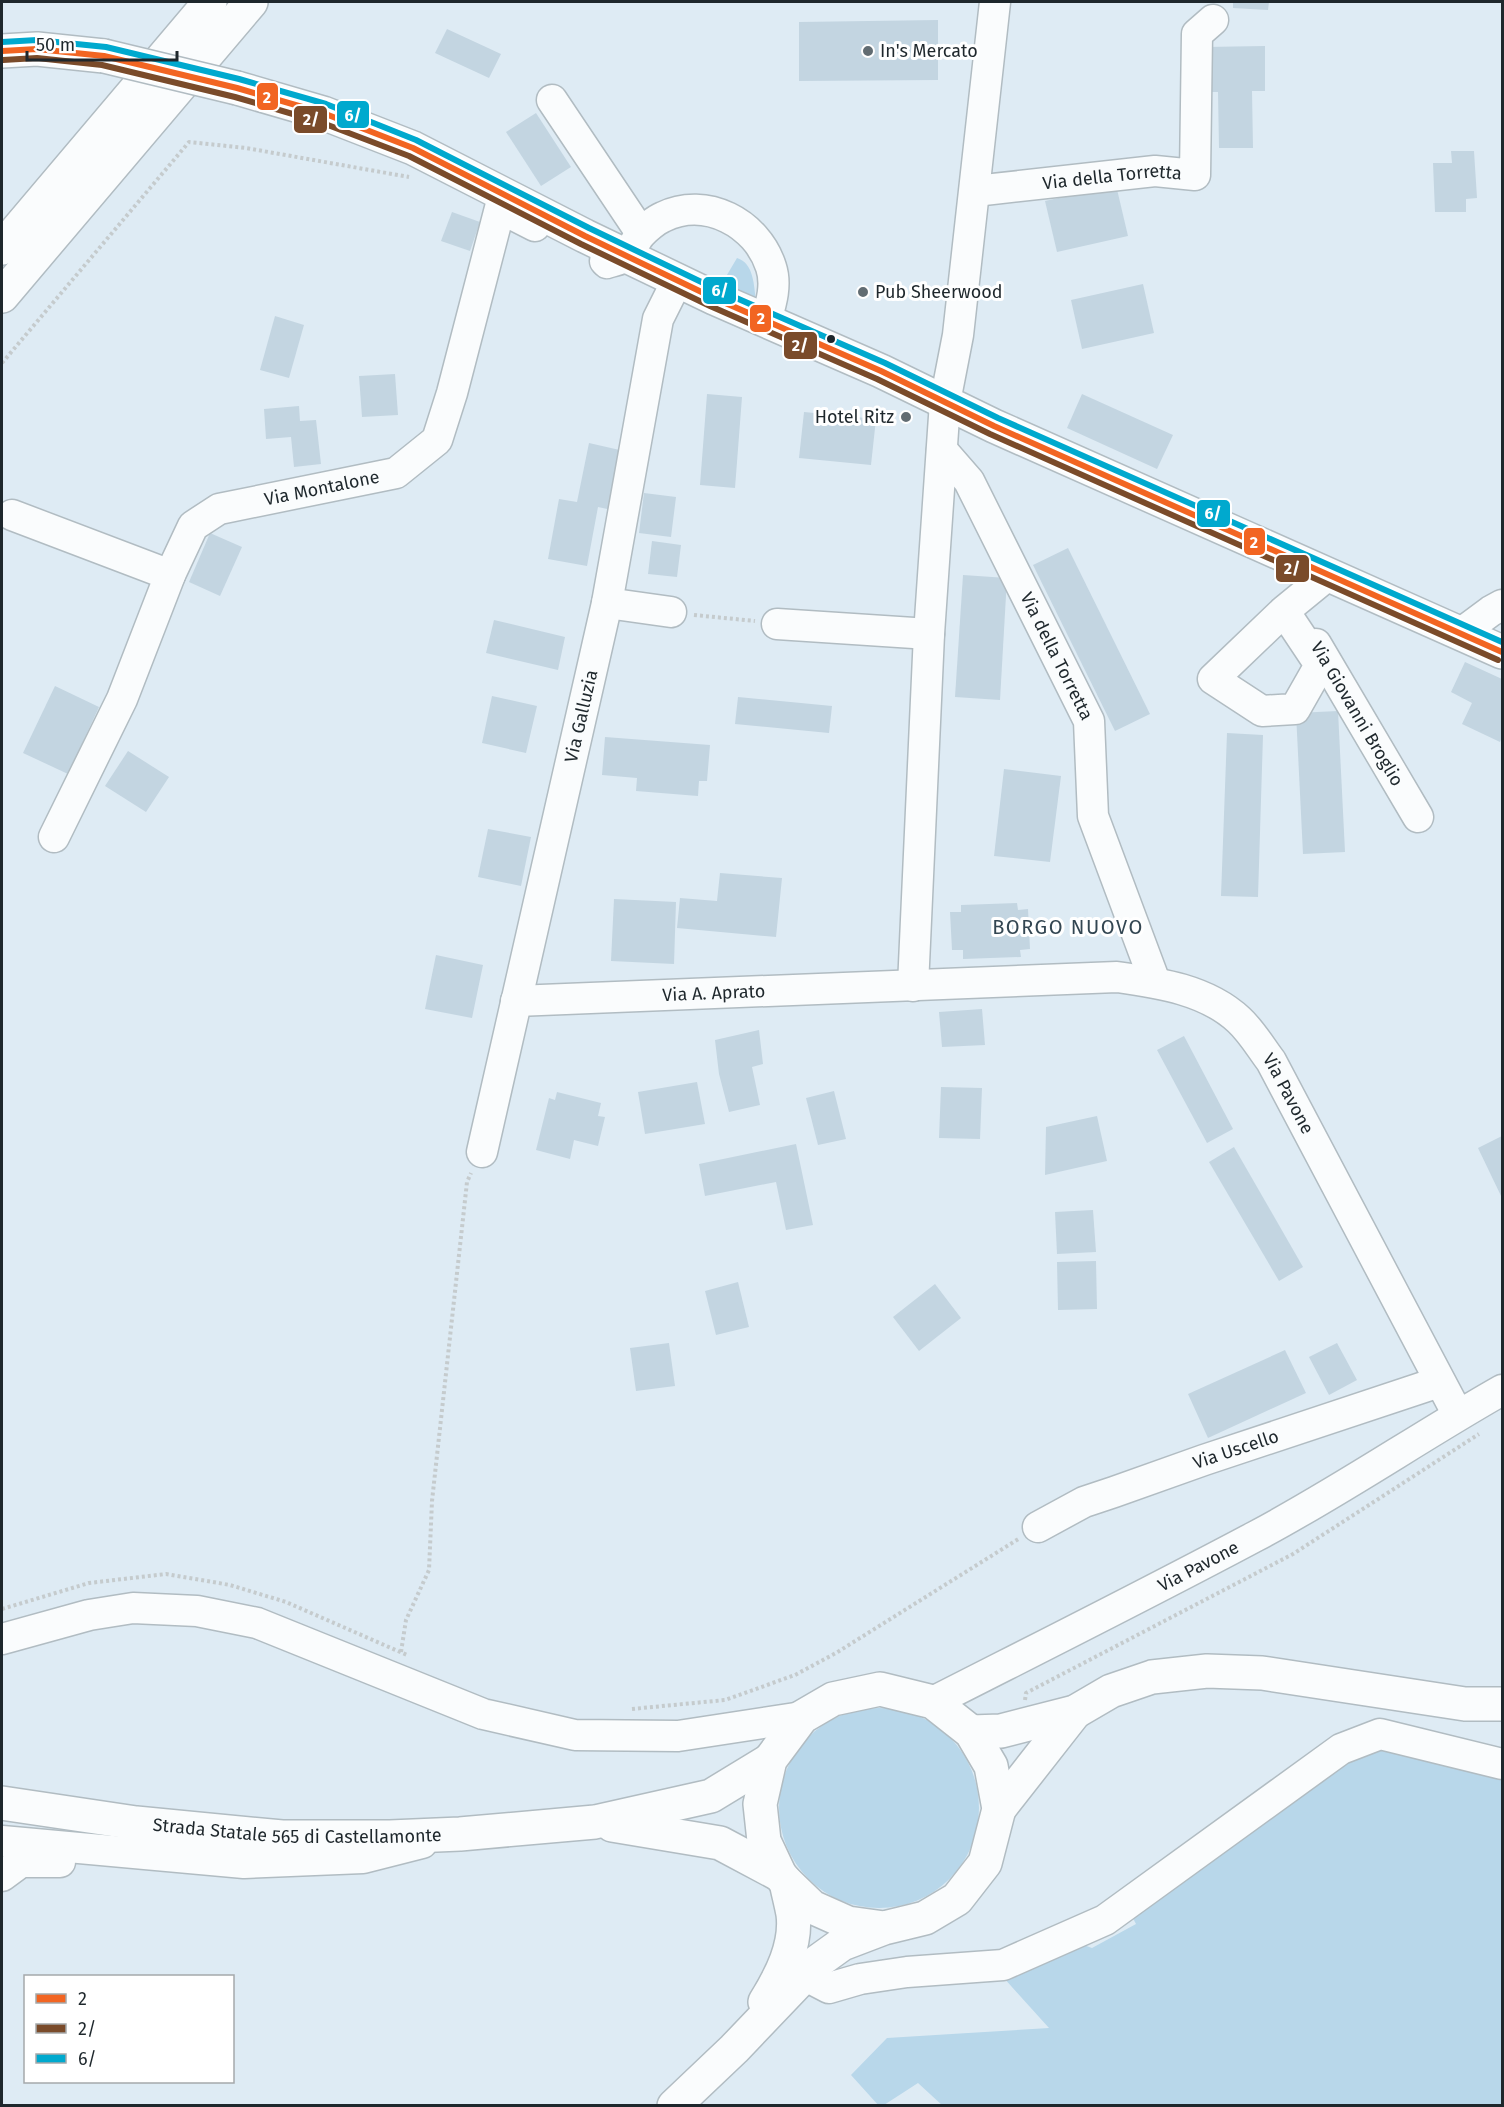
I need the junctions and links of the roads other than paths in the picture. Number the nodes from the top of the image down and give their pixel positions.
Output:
1 (210, 2) edge
2 (251, 2) edge
3 (995, 2) edge
4 (1213, 20) dead end
5 (2, 51) edge
6 (552, 100) dead end
7 (975, 191) junction
8 (633, 245) junction
9 (2, 248) edge
10 (677, 282) junction
11 (2, 296) edge
12 (766, 321) junction
13 (945, 402) junction
14 (942, 450) junction
15 (12, 515) dead end
16 (170, 575) junction
17 (1334, 577) junction
18 (607, 603) junction
19 (1503, 605) edge
20 (1284, 611) dead end
21 (671, 612) road end
22 (777, 624) road end
23 (1460, 633) junction
24 (929, 634) junction
25 (1503, 652) edge
26 (1418, 817) dead end
27 (54, 837) dead end
28 (1117, 977) joint
29 (1155, 982) junction
30 (913, 986) junction
31 (516, 1001) junction
32 (482, 1152) road end
33 (1439, 1382) junction
34 (1503, 1390) edge
35 (1458, 1415) junction
36 (1038, 1527) road end
37 (2, 1639) edge
38 (933, 1702) junction
39 (1503, 1704) edge
40 (1075, 1712) junction
41 (802, 1717) junction
42 (970, 1732) junction
43 (770, 1760) junction
44 (1503, 1764) edge
45 (2, 1803) edge
46 (999, 1809) junction
47 (595, 1822) junction
48 (460, 1834) junction
49 (6, 1860) edge
50 (783, 1878) junction
51 (884, 1928) junction
52 (804, 1975) junction
53 (734, 2049) junction
54 (674, 2106) edge

1 - 9 main road
2 - 11 main road
3 - 7 street
4 - 7 street, Via della Torretta
5 - 8 main road, bridge
6 - 8 street
7 - 13 street
8 - 10 main road
8 - 12 street
8 - 16 street, Via Montalone
10 - 12 main road
10 - 18 street, Via Galluzia
12 - 13 main road
13 - 14 street
13 - 17 main road
14 - 24 street
14 - 29 street, Via della Torretta
15 - 16 street
16 - 27 street, Via Montalone
17 - 20 street
17 - 23 main road
17 - 26 street, Via Giovanni Broglio
18 - 21 street
18 - 31 street, Via Galluzia
19 - 23 street
22 - 24 street
23 - 25 main road
24 - 30 street
28 - 29 street, Via Pavone
28 - 30 street, Via A. Aprato
29 - 33 street, Via Pavone
30 - 31 street, Via A. Aprato
31 - 32 street, Via Galluzia
33 - 35 street, Via Pavone
33 - 36 street, Via Uscello
34 - 35 street, Via Pavone
35 - 38 street, Via Pavone
37 - 41 street
38 - 41 main road
38 - 42 main road
39 - 40 main road
40 - 42 main road
40 - 46 main road
41 - 43 main road
42 - 46 main road
43 - 47 main road, Strada Statale 565 di Castellamonte
43 - 50 main road
44 - 52 street
45 - 48 main road, Strada Statale 565 di Castellamonte
46 - 51 main road
47 - 48 main road, Strada Statale 565 di Castellamonte
47 - 50 main road, Strada Statale 565 di Castellamonte
48 - 49 street
50 - 51 main road
50 - 53 main road
51 - 52 main road
52 - 53 main road
53 - 54 main road

